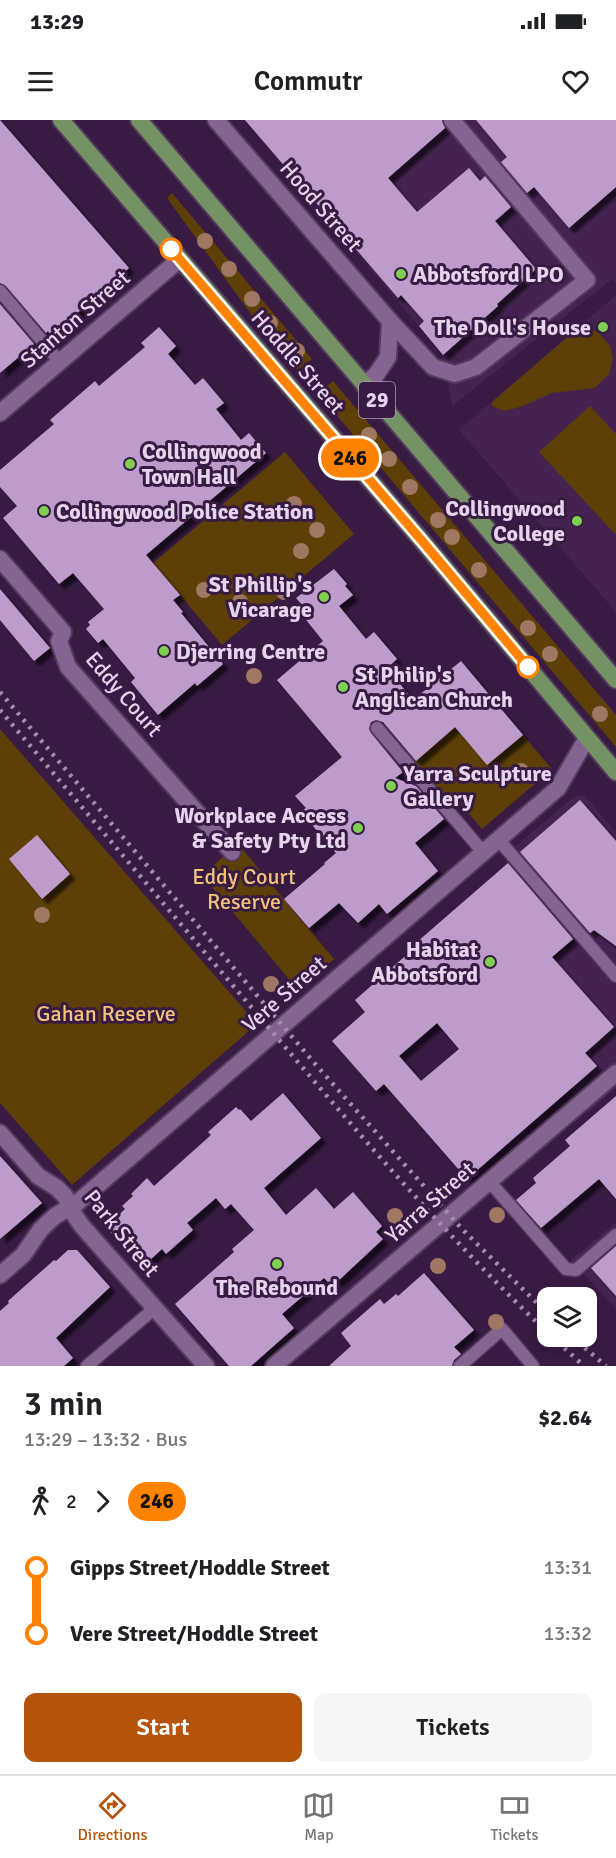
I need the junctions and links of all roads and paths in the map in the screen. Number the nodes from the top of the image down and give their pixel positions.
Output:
1 (61, 120) edge
2 (139, 120) edge
3 (216, 120) edge
4 (452, 120) edge
5 (180, 259) junction
6 (0, 291) edge
7 (390, 321) junction
8 (60, 362) junction
9 (364, 385) junction
10 (0, 413) edge
11 (0, 559) edge
12 (614, 675) edge
13 (377, 728) dead end
14 (587, 738) junction
15 (616, 772) edge
16 (498, 839) junction
17 (232, 852) dead end
18 (483, 852) junction
19 (616, 976) edge
20 (616, 1073) edge
21 (0, 1132) edge
22 (489, 1181) junction
23 (70, 1207) junction
24 (616, 1235) edge
25 (0, 1275) edge
26 (155, 1308) junction
27 (87, 1366) edge
28 (206, 1366) edge
29 (274, 1366) edge
30 (460, 1366) edge
31 (533, 1366) edge

1 - 5 highway, Hoddle Street / 29
2 - 9 highway, Hoddle Street / 29
3 - 7 street, Hood Street
4 - 7 street, Hood Street
5 - 8 street, Stanton Street
5 - 14 highway, Hoddle Street / 29
6 - 8 lane
7 - 9 street
8 - 10 street, Stanton Street
9 - 12 highway, Hoddle Street / 29
11 - 17 street, Eddy Court
13 - 18 lane
14 - 15 highway, Hoddle Street / 29
14 - 16 street, Vere Street
16 - 18 street, Vere Street
16 - 19 lane
18 - 23 street, Vere Street
20 - 22 street, Yarra Street
21 - 23 street, Park Street
22 - 24 lane
22 - 29 street, Yarra Street
23 - 25 street, Vere Street
23 - 26 street, Park Street
26 - 27 lane
26 - 28 street, Park Street
30 - 31 lane

